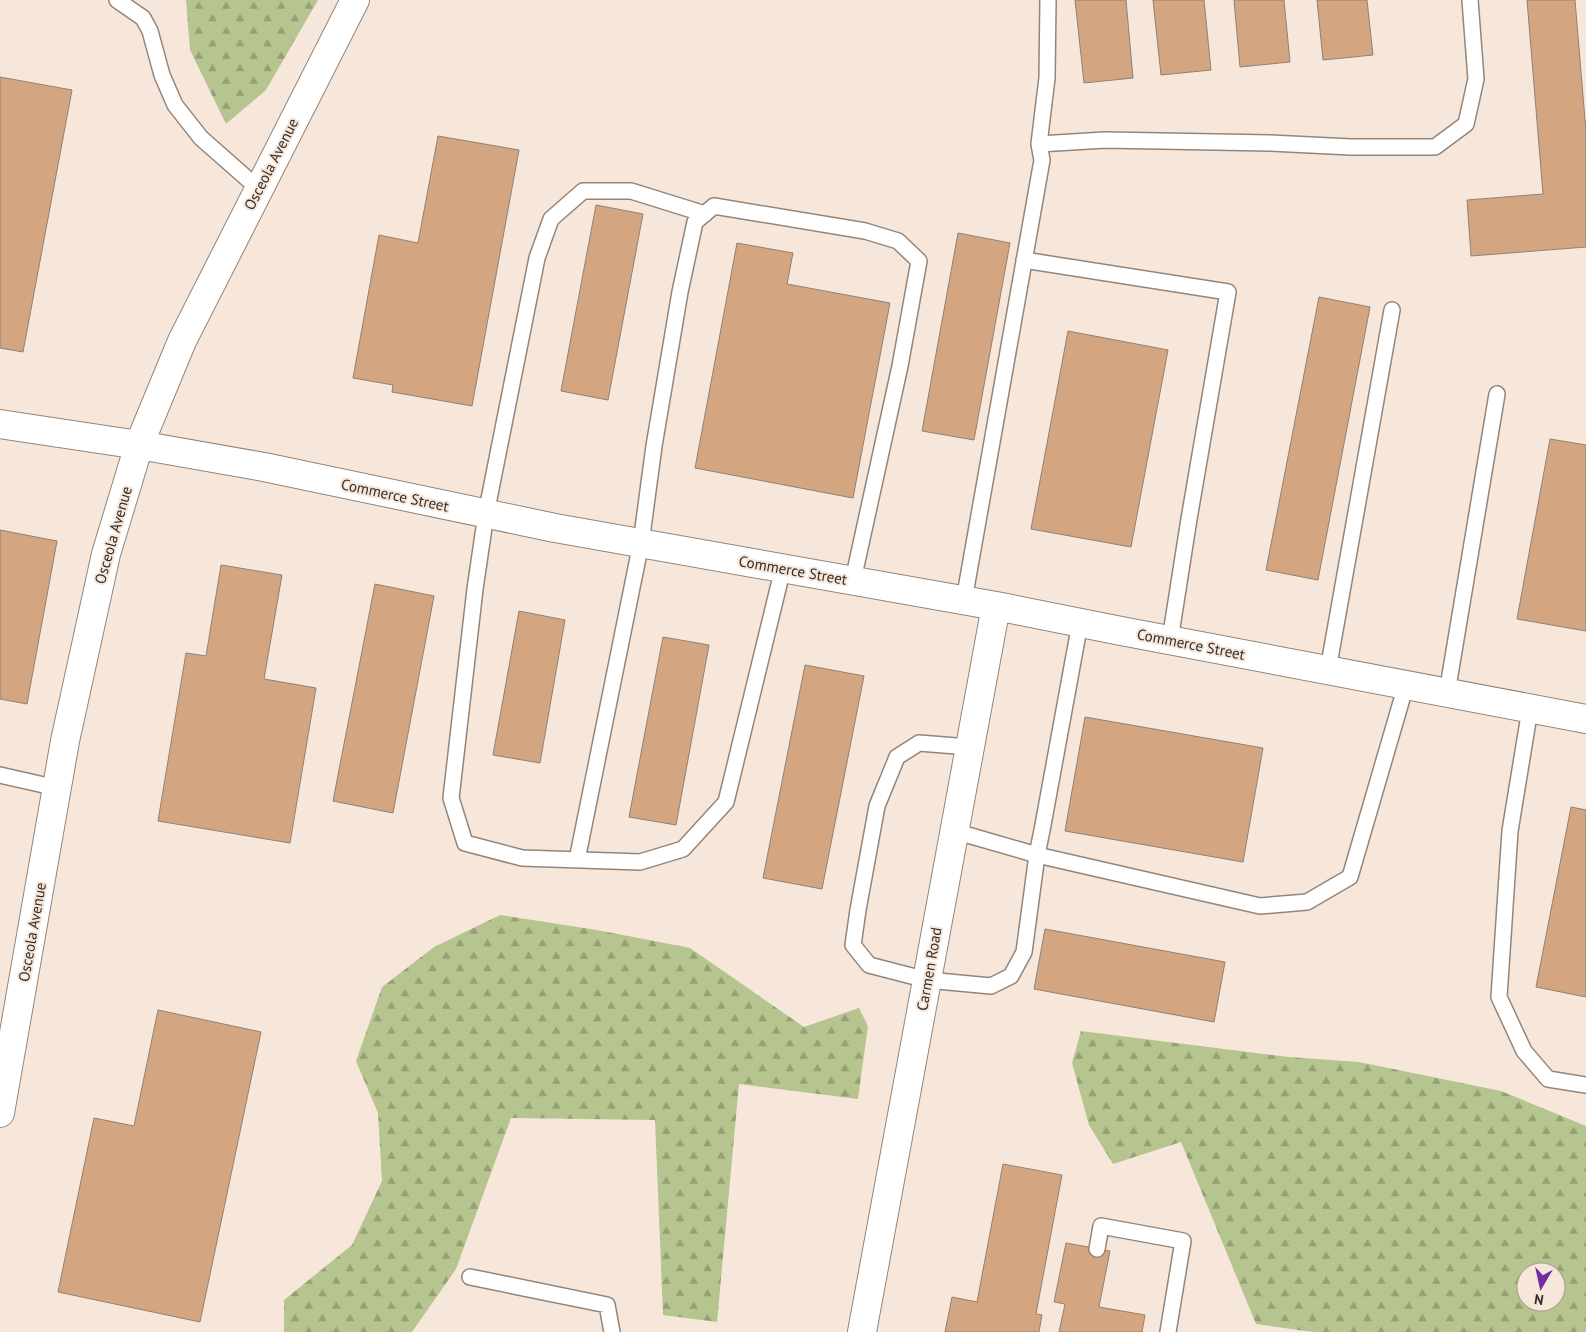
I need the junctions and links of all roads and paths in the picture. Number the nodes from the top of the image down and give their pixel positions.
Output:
1 (117, 0) edge
2 (355, 0) edge
3 (1048, 0) edge
4 (1470, 0) edge
5 (1039, 144) junction
6 (259, 189) junction
7 (704, 214) junction
8 (1024, 260) junction
9 (1392, 310) dead end
10 (1497, 394) dead end
11 (0, 424) edge
12 (139, 445) junction
13 (486, 514) junction
14 (641, 543) junction
15 (783, 568) junction
16 (853, 580) junction
17 (964, 600) junction
18 (996, 606) junction
19 (1080, 623) junction
20 (1170, 640) junction
21 (1328, 670) junction
22 (1406, 685) junction
23 (1447, 693) junction
24 (1530, 708) junction
25 (1586, 719) edge
26 (970, 747) junction
27 (0, 775) edge
28 (57, 788) junction
29 (954, 831) junction
30 (1037, 855) junction
31 (577, 860) junction
32 (927, 980) junction
33 (1586, 1086) edge
34 (0, 1113) edge
35 (1097, 1249) dead end
36 (470, 1277) dead end
37 (612, 1332) edge
38 (862, 1332) edge
39 (1168, 1332) edge

1 - 6 lane
2 - 6 street, Osceola Avenue
3 - 5 lane
4 - 5 lane
5 - 8 lane
6 - 12 street, Osceola Avenue
7 - 13 lane
7 - 14 lane
7 - 16 lane
8 - 17 lane
8 - 20 lane
9 - 21 lane
10 - 23 lane
11 - 12 street, Commerce Street
12 - 13 street, Commerce Street
12 - 28 street, Osceola Avenue
13 - 14 street, Commerce Street
13 - 31 lane
14 - 15 street, Commerce Street
14 - 31 lane
15 - 16 street, Commerce Street
15 - 31 lane
16 - 17 street, Commerce Street
17 - 18 street, Commerce Street
18 - 19 street, Commerce Street
18 - 26 street, Carmen Road
19 - 20 street, Commerce Street
19 - 30 lane
20 - 21 street, Commerce Street
21 - 22 street, Commerce Street
22 - 23 street, Commerce Street
22 - 30 lane
23 - 24 street, Commerce Street
24 - 25 street, Commerce Street
24 - 33 lane
26 - 29 street, Carmen Road
26 - 32 lane
27 - 28 lane
28 - 34 street, Osceola Avenue
29 - 30 lane
29 - 32 street, Carmen Road
30 - 32 lane
32 - 38 street, Carmen Road
35 - 39 lane
36 - 37 lane

